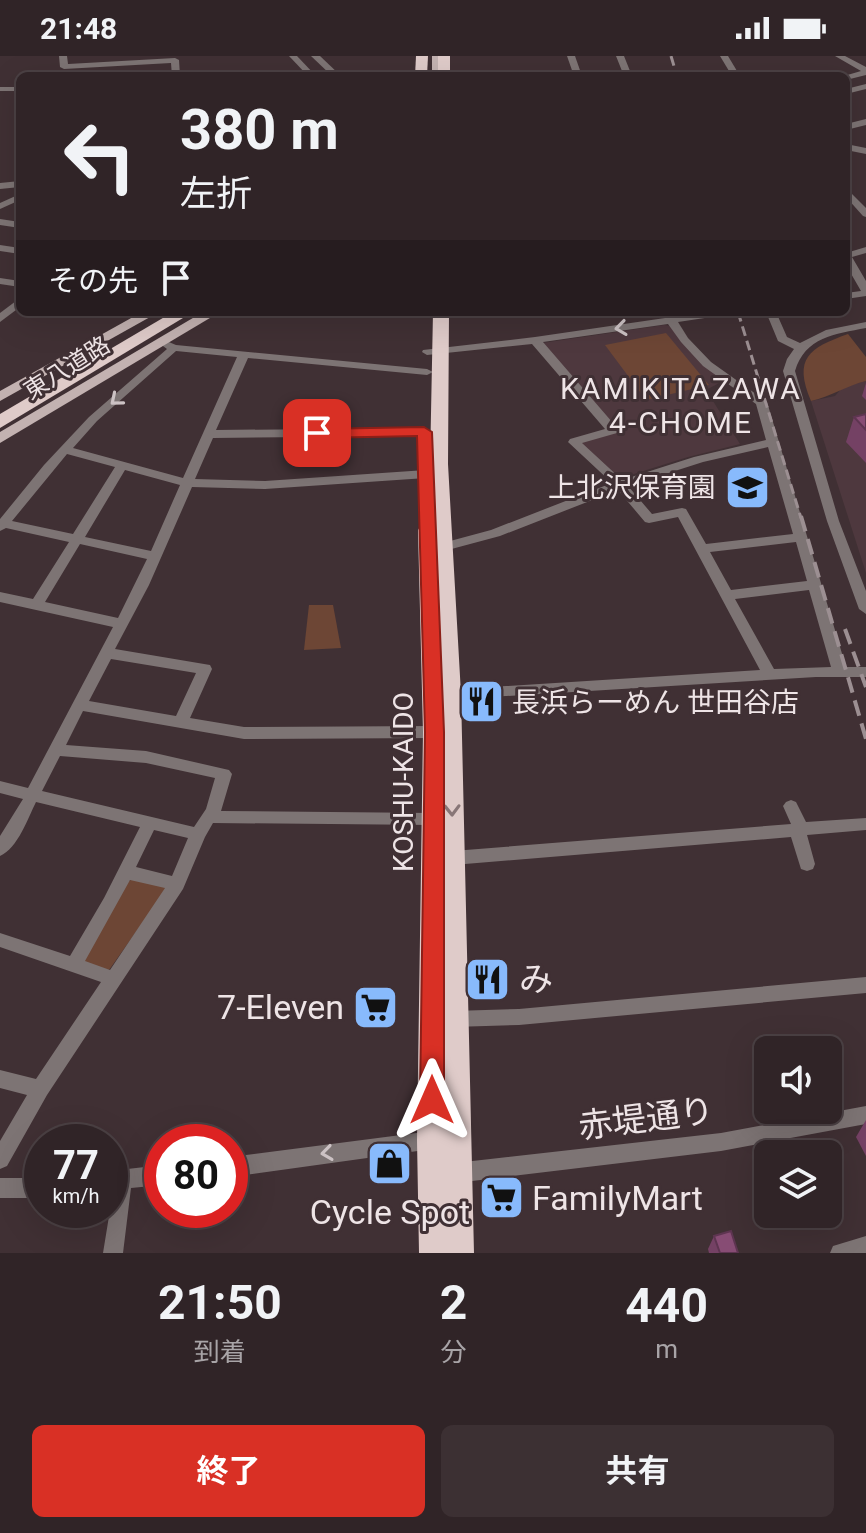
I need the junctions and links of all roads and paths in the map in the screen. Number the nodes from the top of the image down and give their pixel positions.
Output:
1 (63, 56) edge
2 (293, 56) edge
3 (315, 56) edge
4 (839, 56) edge
5 (144, 59) edge
6 (866, 71) edge
7 (176, 72) edge
8 (308, 72) edge
9 (333, 72) edge
10 (850, 196) edge
11 (866, 214) edge
12 (850, 263) edge
13 (866, 292) edge
14 (132, 316) edge
15 (145, 316) edge
16 (159, 316) edge
17 (178, 316) edge
18 (192, 316) edge
19 (208, 316) edge
20 (427, 316) edge
21 (440, 316) edge
22 (670, 316) edge
23 (773, 316) edge
24 (866, 325) edge
25 (535, 340) junction
26 (169, 346) junction
27 (799, 347) junction
28 (244, 355) junction
29 (431, 358) junction
30 (0, 395) edge
31 (0, 407) edge
32 (0, 422) edge
33 (424, 432) junction
34 (209, 434) junction
35 (0, 437) edge
36 (773, 442) junction
37 (65, 450) junction
38 (123, 464) junction
39 (426, 474) junction
40 (187, 483) junction
41 (618, 485) junction
42 (2, 525) edge
43 (801, 537) junction
44 (76, 540) junction
45 (444, 547) junction
46 (702, 549) junction
47 (153, 556) junction
48 (816, 585) junction
49 (727, 595) junction
50 (0, 597) edge
51 (36, 605) junction
52 (866, 609) edge
53 (122, 624) junction
54 (107, 653) junction
55 (840, 672) junction
56 (866, 672) edge
57 (769, 674) junction
58 (442, 695) junction
59 (79, 705) junction
60 (180, 723) junction
61 (435, 732) junction
62 (56, 750) junction
63 (0, 787) edge
64 (32, 795) junction
65 (791, 806) dead end
66 (209, 817) junction
67 (432, 819) junction
68 (150, 823) junction
69 (866, 824) edge
70 (799, 828) junction
71 (198, 834) junction
72 (0, 849) edge
73 (453, 858) junction
74 (807, 864) dead end
75 (126, 872) junction
76 (177, 884) junction
77 (0, 940) edge
78 (74, 965) junction
79 (112, 978) junction
80 (866, 985) edge
81 (453, 1019) junction
82 (0, 1079) edge
83 (40, 1089) junction
84 (866, 1115) edge
85 (443, 1139) junction
86 (0, 1159) edge
87 (248, 1165) edge
88 (444, 1174) junction
89 (0, 1188) edge
90 (24, 1188) edge
91 (114, 1228) edge
92 (866, 1246) edge
93 (113, 1253) edge
94 (435, 1253) edge
95 (458, 1253) edge
96 (840, 1253) edge

1 - 5 street
2 - 8 street
3 - 9 street
4 - 6 street
5 - 7 street
10 - 11 street
12 - 13 street
14 - 30 main road
15 - 30 main road, 東八道路
16 - 31 highway
17 - 32 highway
18 - 35 main road, 東八道路
19 - 26 main road
20 - 29 highway, KOSHU-KAIDO
21 - 29 highway, KOSHU-KAIDO
22 -> 25 street
22 - 36 street
23 - 27 street
24 - 27 street
25 - 29 street
25 - 41 street
26 - 28 street
26 - 35 main road
26 -> 37 street
27 - 52 street
28 - 29 street
28 - 34 street
29 - 33 highway, KOSHU-KAIDO
29 - 45 highway, KOSHU-KAIDO
33 - 34 street
33 - 39 highway, KOSHU-KAIDO
34 - 40 street
36 - 41 street
36 - 43 street
37 - 38 street
37 - 42 street
38 - 40 street
38 - 44 street
39 - 40 street
39 - 58 highway, KOSHU-KAIDO
40 - 47 street
41 - 45 street
41 - 46 street
42 - 44 street
43 - 46 street
43 - 48 street
44 - 47 street
44 - 51 street
45 - 58 highway, KOSHU-KAIDO
46 - 49 street
47 - 53 street
48 - 49 street
48 - 55 street
49 - 57 street
50 - 51 street
51 - 53 street
53 - 54 street
54 - 59 street
54 - 60 street
55 - 56 street
55 - 57 street
57 - 58 street
58 - 61 highway, KOSHU-KAIDO
58 -> 73 highway, KOSHU-KAIDO
59 - 60 street
59 - 62 street
60 - 61 street
61 - 67 highway, KOSHU-KAIDO
62 - 64 street
62 - 66 street
63 - 64 street
64 - 68 street
64 - 72 street
65 - 70 street
66 - 67 street
66 - 71 street
67 - 85 highway, KOSHU-KAIDO
68 - 71 street
68 - 75 street
69 - 70 street
70 - 73 street
70 - 74 street
71 - 76 street
73 - 81 highway, KOSHU-KAIDO
75 - 76 street
75 - 78 street
76 - 79 street
77 - 78 street
78 - 79 street
79 - 83 street
80 - 81 street
81 - 85 highway, KOSHU-KAIDO
82 - 83 street
83 - 86 street
84 - 88 street, 赤堤通り
85 -> 87 street
85 - 88 highway, KOSHU-KAIDO
88 - 94 highway, KOSHU-KAIDO
88 - 95 highway, KOSHU-KAIDO
89 - 90 street
91 - 93 street
92 - 96 street

